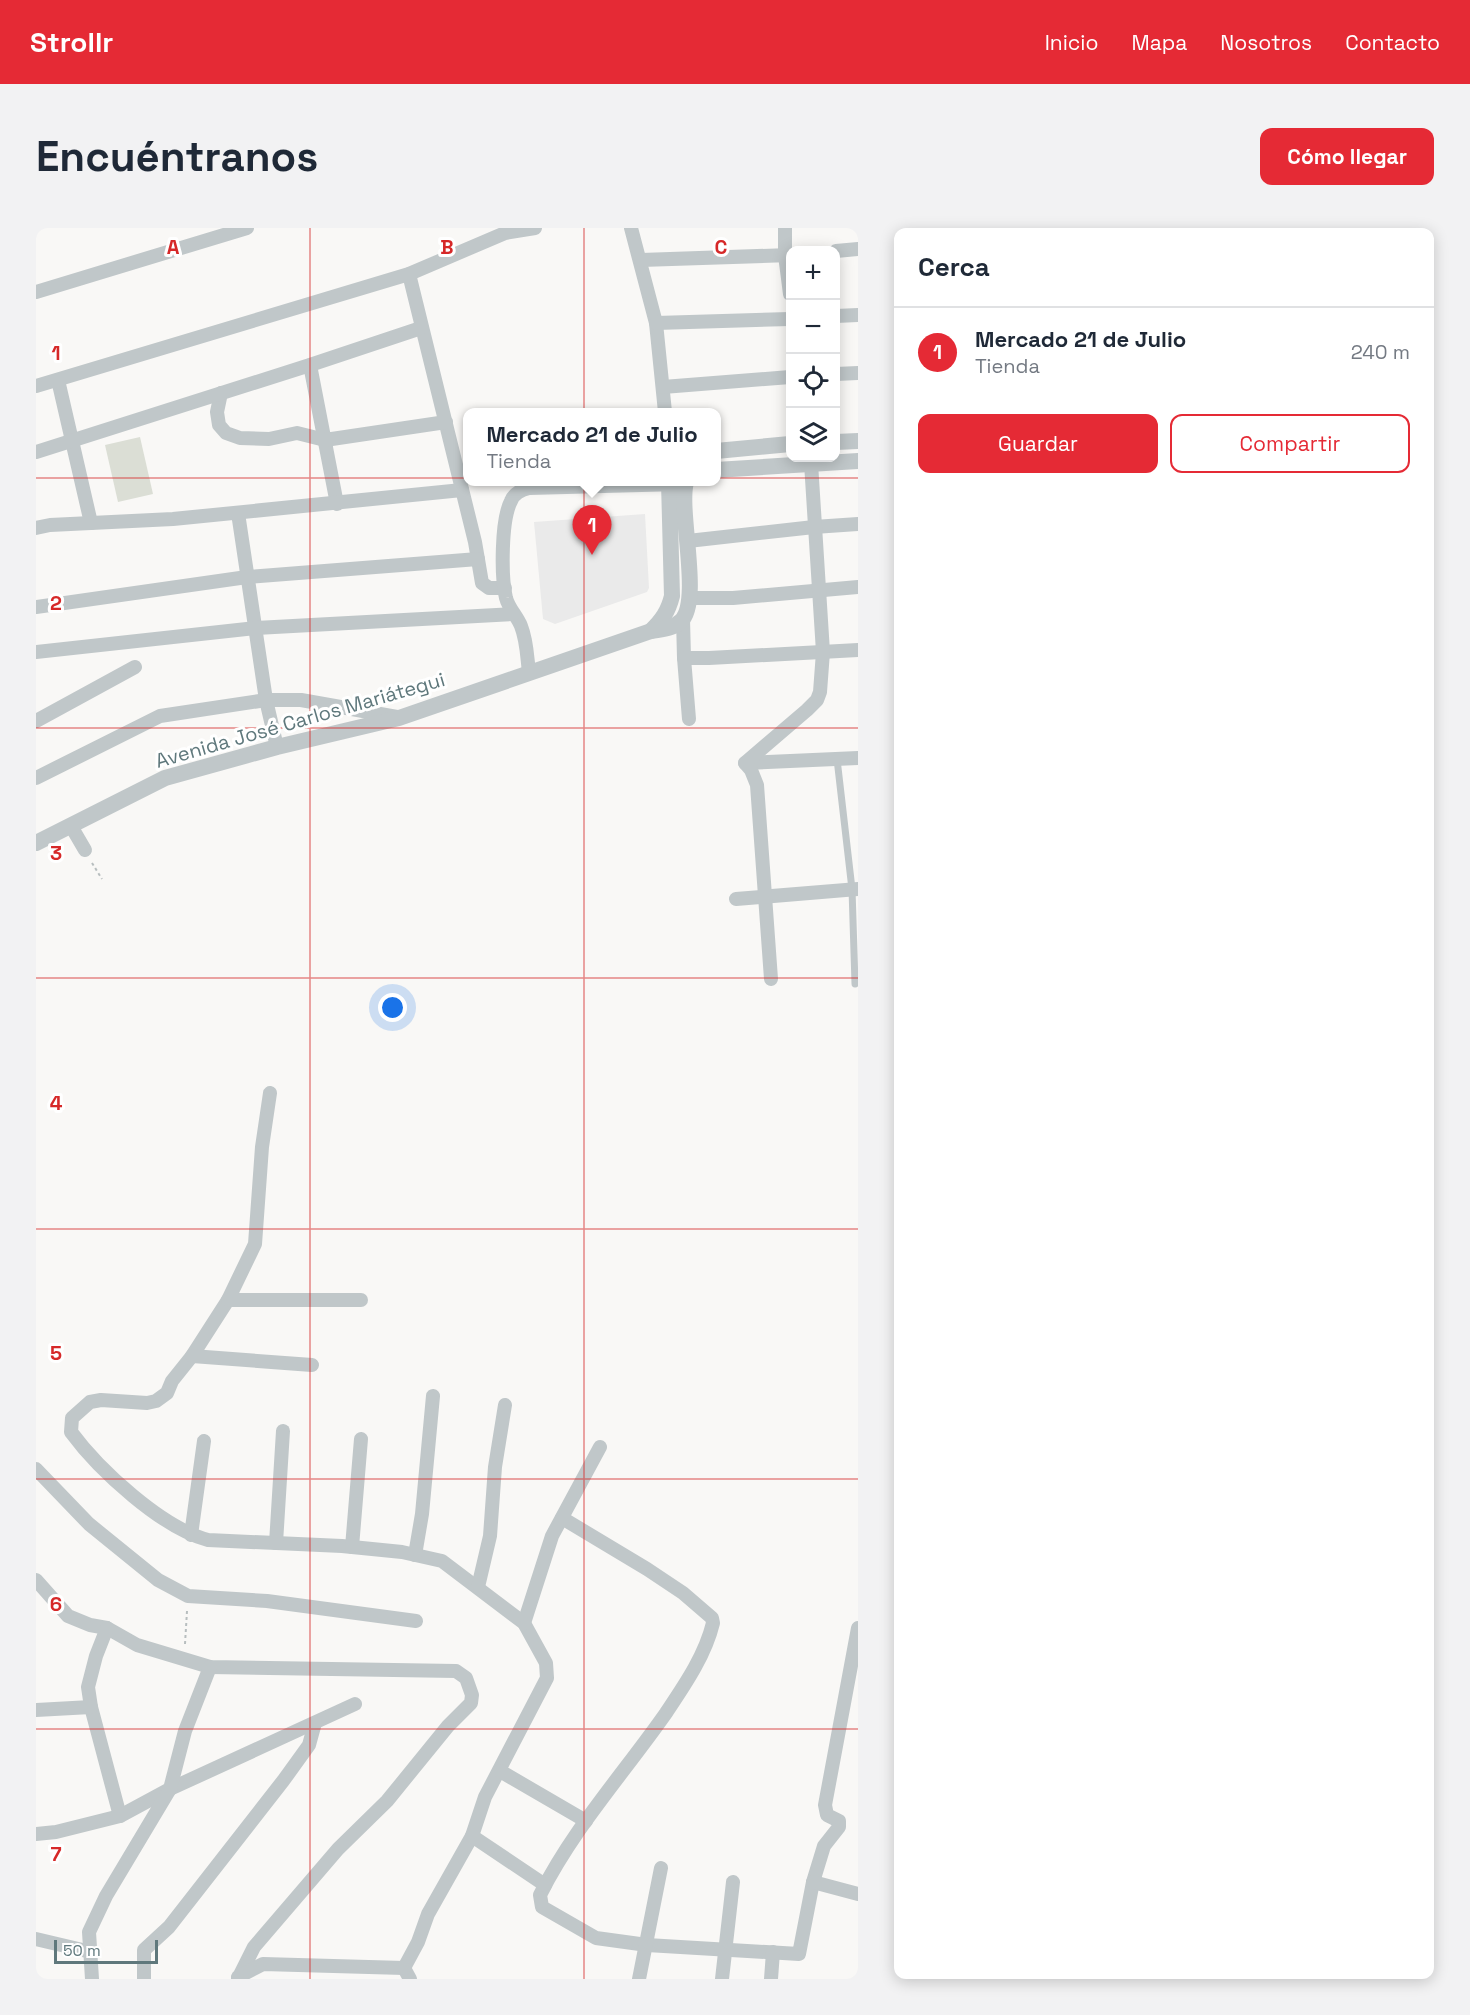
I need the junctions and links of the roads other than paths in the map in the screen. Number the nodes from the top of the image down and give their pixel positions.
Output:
1 (247, 228) edge
2 (535, 228) edge
3 (631, 228) edge
4 (785, 228) edge
5 (504, 231) edge
6 (223, 232) edge
7 (787, 246) edge
8 (858, 249) edge
9 (840, 251) edge
10 (786, 255) edge
11 (641, 260) junction
12 (409, 274) junction
13 (36, 292) edge
14 (858, 315) edge
15 (840, 316) edge
16 (786, 319) edge
17 (657, 323) junction
18 (421, 328) junction
19 (310, 365) junction
20 (840, 374) edge
21 (858, 374) edge
22 (786, 377) edge
23 (58, 380) junction
24 (36, 386) edge
25 (663, 387) junction
26 (221, 393) junction
27 (665, 408) edge
28 (446, 422) junction
29 (325, 440) junction
30 (73, 441) junction
31 (858, 441) edge
32 (840, 442) edge
33 (786, 444) edge
34 (721, 451) edge
35 (36, 452) edge
36 (461, 457) edge
37 (858, 461) edge
38 (811, 463) junction
39 (721, 470) edge
40 (525, 486) edge
41 (677, 486) edge
42 (678, 486) edge
43 (462, 490) junction
44 (337, 504) junction
45 (238, 513) junction
46 (91, 523) junction
47 (858, 524) edge
48 (814, 527) junction
49 (36, 528) edge
50 (688, 541) junction
51 (478, 559) junction
52 (247, 578) junction
53 (858, 587) edge
54 (505, 588) junction
55 (820, 590) junction
56 (690, 598) junction
57 (36, 606) edge
58 (513, 614) junction
59 (683, 619) junction
60 (256, 628) junction
61 (651, 631) junction
62 (858, 650) edge
63 (36, 652) edge
64 (823, 652) junction
65 (684, 657) junction
66 (135, 667) dead end
67 (529, 672) junction
68 (266, 700) junction
69 (399, 718) junction
70 (689, 719) dead end
71 (36, 721) edge
72 (277, 747) junction
73 (858, 758) edge
74 (837, 759) junction
75 (745, 763) junction
76 (36, 778) edge
77 (71, 826) junction
78 (36, 843) edge
79 (85, 850) road end
80 (855, 889) edge
81 (766, 898) junction
82 (736, 899) dead end
83 (771, 979) dead end
84 (855, 984) dead end
85 (270, 1093) dead end
86 (228, 1300) junction
87 (361, 1300) dead end
88 (192, 1356) junction
89 (312, 1365) dead end
90 (433, 1396) dead end
91 (505, 1405) dead end
92 (283, 1431) dead end
93 (361, 1439) dead end
94 (204, 1441) dead end
95 (600, 1447) dead end
96 (36, 1469) edge
97 (562, 1518) junction
98 (191, 1535) junction
99 (276, 1543) junction
100 (352, 1547) junction
101 (415, 1556) junction
102 (36, 1580) edge
103 (478, 1587) junction
104 (416, 1621) dead end
105 (524, 1623) junction
106 (107, 1628) junction
107 (858, 1628) edge
108 (210, 1667) junction
109 (355, 1704) dead end
110 (91, 1707) junction
111 (36, 1710) edge
112 (315, 1723) junction
113 (500, 1771) junction
114 (170, 1789) junction
115 (120, 1815) junction
116 (586, 1821) junction
117 (36, 1834) edge
118 (472, 1836) junction
119 (662, 1868) dead end
120 (734, 1881) dead end
121 (813, 1882) junction
122 (545, 1884) junction
123 (858, 1894) edge
124 (36, 1938) edge
125 (647, 1944) junction
126 (726, 1948) junction
127 (91, 1952) junction
128 (773, 1952) junction
129 (407, 1973) edge
130 (238, 1978) edge
131 (92, 1979) edge
132 (144, 1979) edge
133 (639, 1979) edge
134 (722, 1979) edge
135 (771, 1979) edge

1 - 6 street
2 - 5 street
3 - 11 street
4 - 7 street
5 - 12 street
6 - 13 street
8 - 9 street
10 - 11 street
11 - 17 street
12 - 18 street
12 - 23 street
14 - 15 street
16 - 17 street
17 - 25 street
18 - 19 street
18 - 28 street
19 - 26 street
19 - 29 street
20 - 21 street
22 - 25 street
23 - 24 street
23 - 30 street
25 - 27 street
26 - 29 street
26 - 30 street
28 - 29 street
28 - 36 street
29 - 44 street
30 - 35 street
30 - 46 street
31 - 32 street
33 - 34 street
36 - 43 street
37 - 38 street
38 - 39 street
38 - 48 street
40 - 54 street
41 - 61 street
42 - 50 street
43 - 44 street
43 - 51 street
44 - 45 street
45 - 46 street
45 - 52 street
46 - 49 street
47 - 48 street
48 - 50 street
48 - 55 street
50 - 56 street
51 - 52 street
51 - 54 street
52 - 57 street
52 - 60 street
53 - 55 street
54 - 58 street
55 - 56 street
55 - 64 street
56 - 59 street
58 - 60 street
58 - 67 street
59 - 61 street, Avenida José Carlos Mariátegui
59 - 65 street
60 - 63 street
60 - 68 street
61 - 67 street, Avenida José Carlos Mariátegui
62 - 64 street
64 - 65 street
64 - 75 street
65 - 70 street
66 - 71 street
67 - 69 street, Avenida José Carlos Mariátegui
68 - 69 street
68 - 72 street
68 - 76 street
69 - 72 street, Avenida José Carlos Mariátegui
72 - 77 street, Avenida José Carlos Mariátegui
73 - 74 street
74 - 75 street
74 - 80 lane
75 - 81 street
77 - 78 street, Avenida José Carlos Mariátegui
77 - 79 street
80 - 81 street
80 - 84 lane
81 - 82 street
81 - 83 street
85 - 86 street
86 - 87 street
86 - 88 street
88 - 89 street
88 - 98 street
90 - 101 street
91 - 103 street
92 - 99 street
93 - 100 street
94 - 98 street
95 - 97 street
96 - 104 street
97 - 105 street
97 - 116 street
98 - 99 street
99 - 100 street
100 - 101 street
101 - 103 street
102 - 106 street
103 - 105 street
105 - 113 street
106 - 108 street
106 - 110 street
107 - 121 street
108 - 114 street
108 - 130 street
109 - 112 street
110 - 111 street
110 - 115 street
112 - 114 street
112 - 132 street
113 - 116 street
113 - 118 street
114 - 115 street
114 - 127 street
115 - 117 street
116 - 122 street
118 - 122 street
118 - 129 street
119 - 125 street
120 - 126 street
121 - 123 street
121 - 128 street
122 - 125 street
124 - 127 street
125 - 126 street
125 - 133 street
126 - 128 street
126 - 134 street
127 - 131 street
128 - 135 street
129 - 130 street

